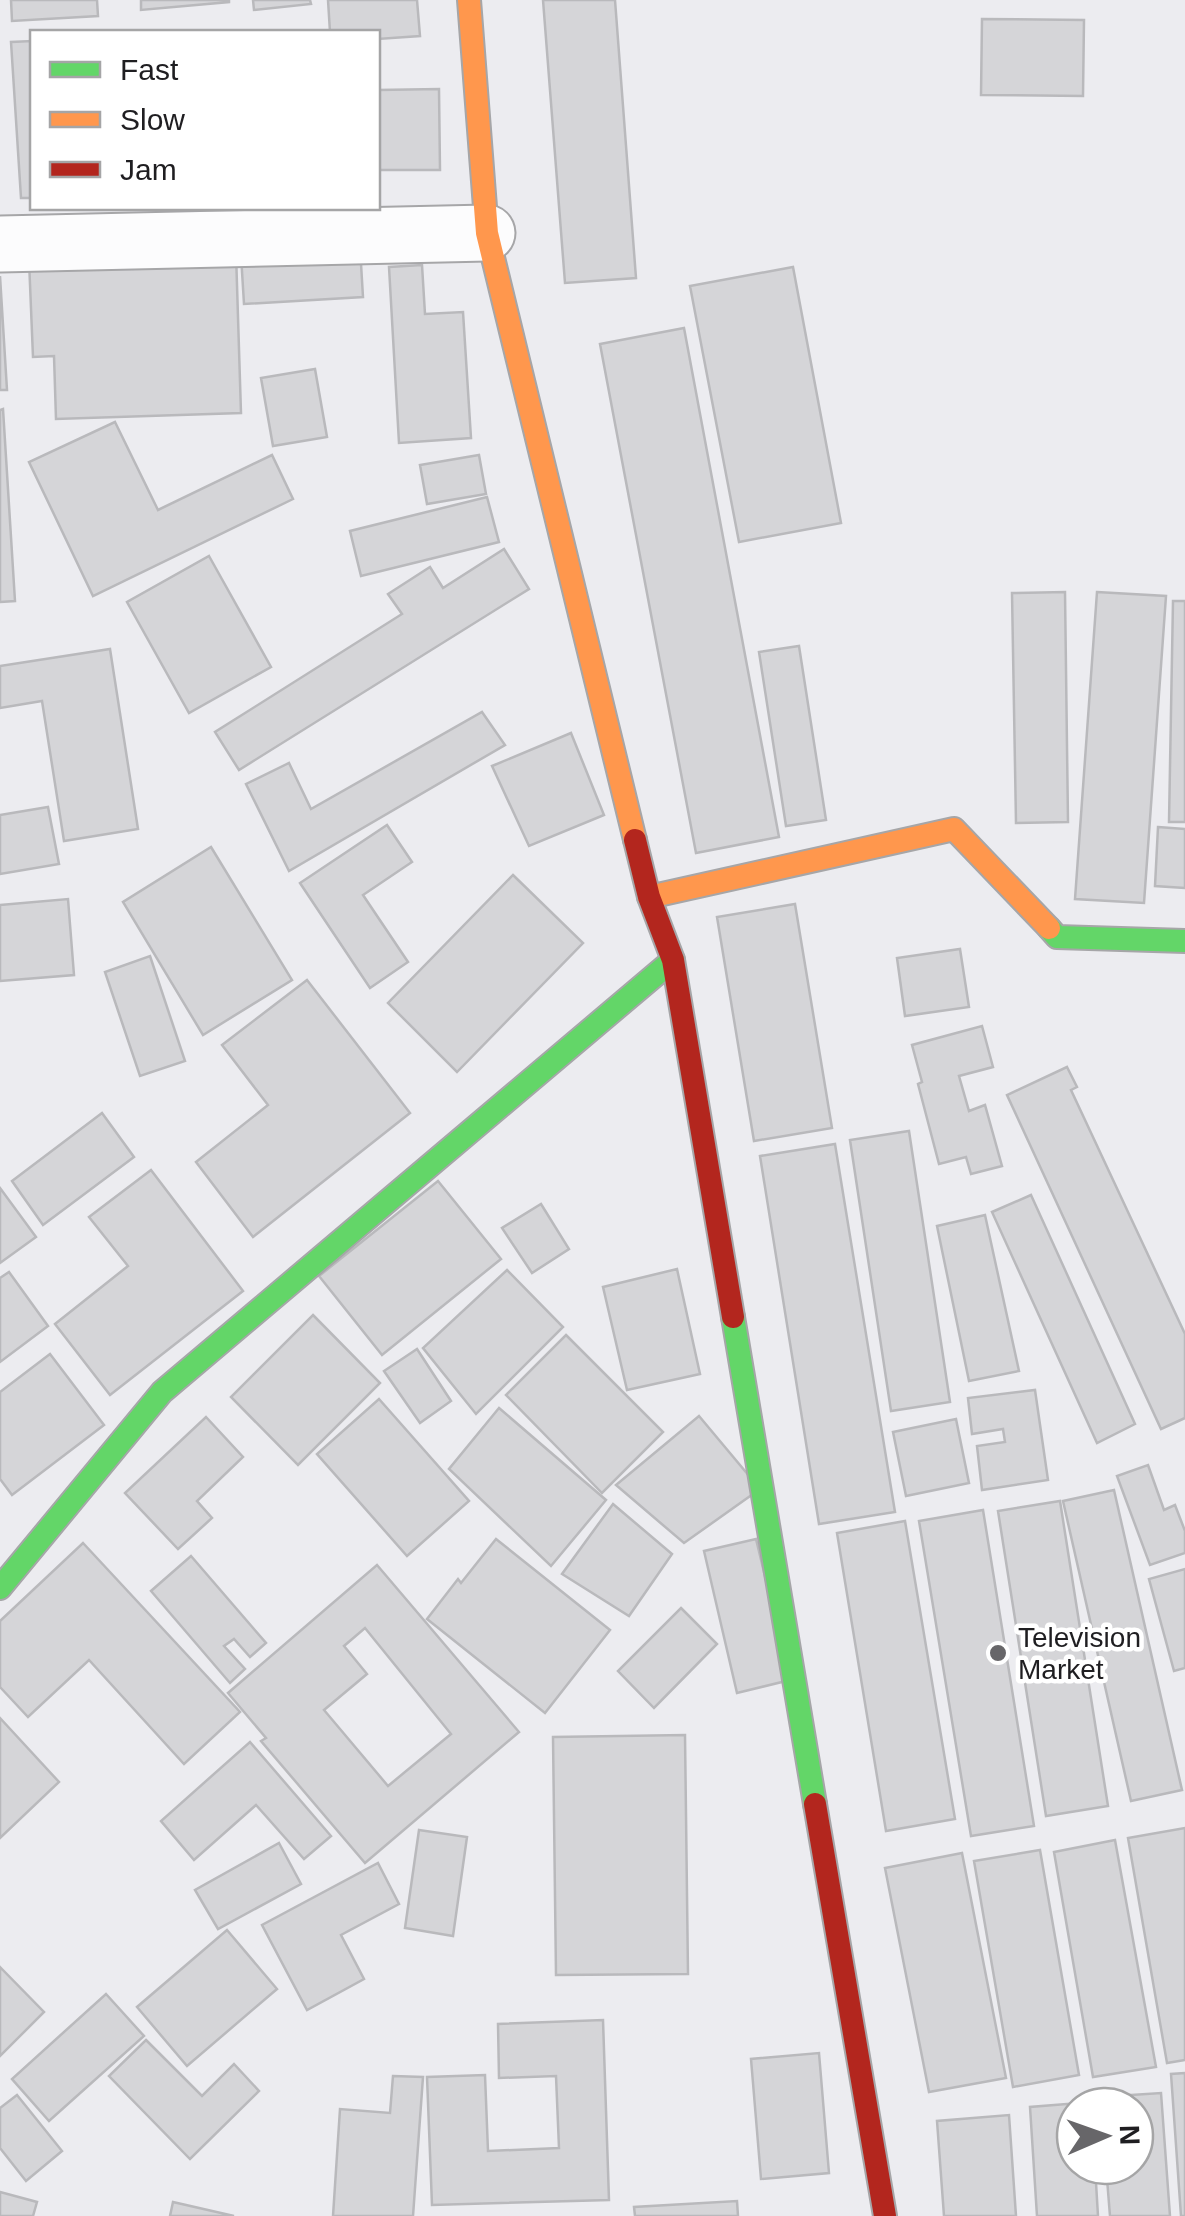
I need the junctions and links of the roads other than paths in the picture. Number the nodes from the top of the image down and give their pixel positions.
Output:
1 (468, 0) edge
2 (487, 232) junction
3 (0, 244) edge
4 (649, 898) junction
5 (1185, 940) edge
6 (673, 960) junction
7 (0, 1588) edge
8 (885, 2216) edge

1 - 2 street
2 - 3 street
2 - 4 street
4 - 5 street
4 - 6 street
6 - 7 street
6 - 8 street

